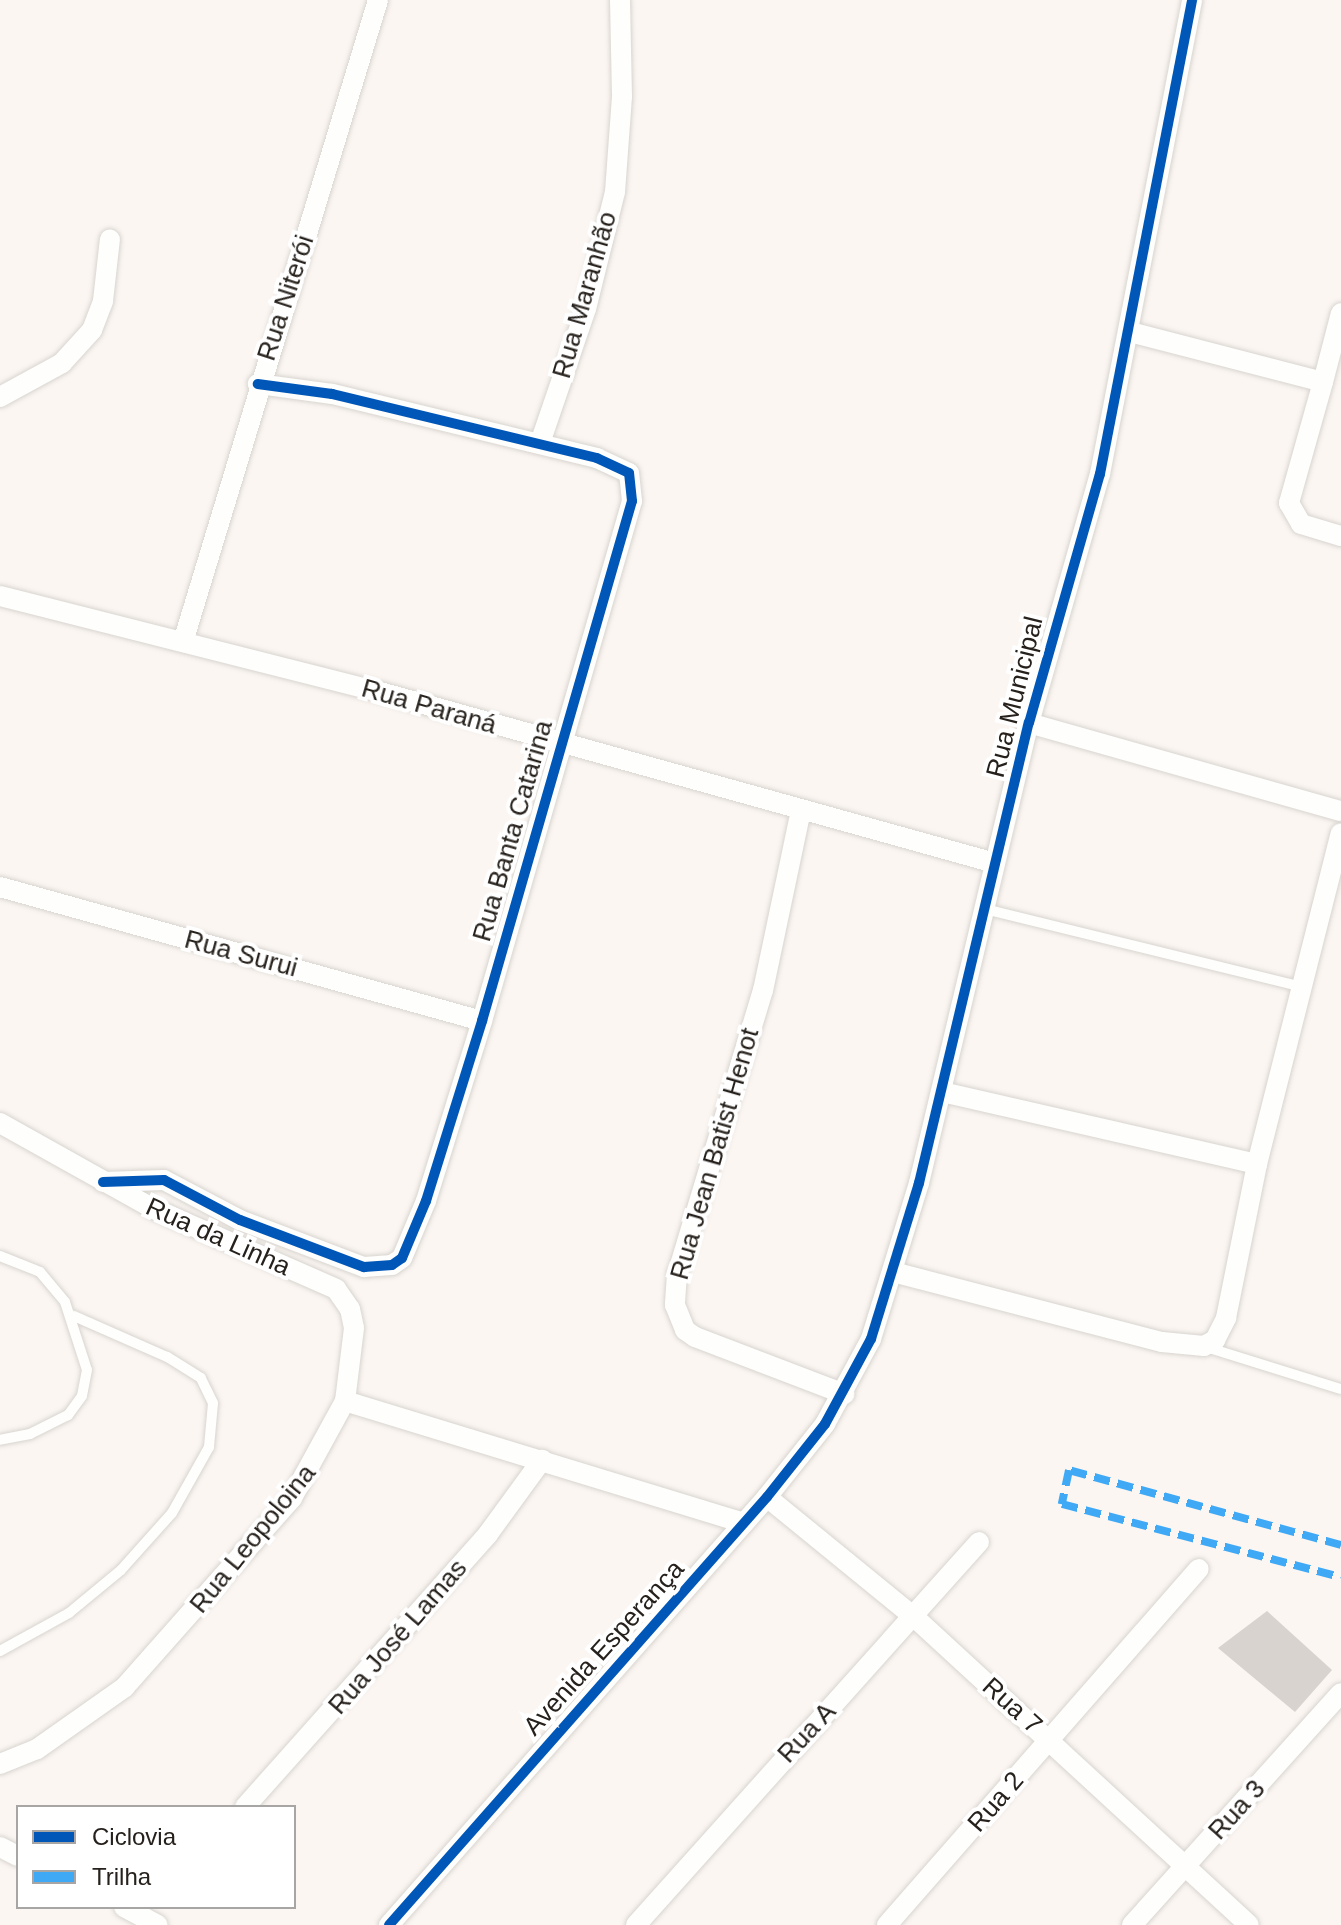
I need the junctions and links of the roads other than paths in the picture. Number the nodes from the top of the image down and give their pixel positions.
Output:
1 (378, 0) edge
2 (620, 0) edge
3 (1192, 0) edge
4 (110, 239) dead end
5 (1341, 313) edge
6 (1130, 332) junction
7 (1323, 382) junction
8 (258, 384) junction
9 (0, 397) edge
10 (540, 443) junction
11 (1341, 536) edge
12 (0, 596) edge
13 (183, 642) junction
14 (1029, 723) junction
15 (562, 744) junction
16 (801, 810) junction
17 (1341, 811) edge
18 (1341, 833) edge
19 (995, 863) junction
20 (0, 887) edge
21 (985, 909) junction
22 (1299, 986) junction
23 (482, 1021) junction
24 (942, 1092) junction
25 (0, 1123) edge
26 (1257, 1164) junction
27 (103, 1182) junction
28 (0, 1256) edge
29 (893, 1272) junction
30 (74, 1316) junction
31 (1204, 1346) junction
32 (1341, 1389) edge
33 (844, 1394) junction
34 (345, 1401) junction
35 (0, 1440) edge
36 (542, 1460) junction
37 (767, 1497) junction
38 (744, 1523) junction
39 (979, 1542) dead end
40 (1199, 1569) dead end
41 (913, 1616) junction
42 (0, 1651) edge
43 (1341, 1693) edge
44 (1049, 1740) junction
45 (0, 1764) edge
46 (247, 1805) edge
47 (1186, 1868) junction
48 (130, 1909) edge
49 (155, 1917) edge
50 (389, 1925) edge
51 (636, 1925) edge
52 (887, 1925) edge
53 (1132, 1925) edge
54 (1249, 1925) edge

1 - 8 street, Rua Niterói
2 - 10 street, Rua Maranhão
3 - 6 street, Rua Municipal
4 - 9 street
5 - 7 street
6 - 7 street
6 - 14 street, Rua Municipal
7 - 11 street
8 - 10 street, Rua Banta Catarina
8 - 13 street, Rua Niterói
10 - 15 street, Rua Banta Catarina
12 - 13 street, Rua Paraná
13 - 15 street, Rua Paraná
14 - 17 street, Rua Municipal
14 - 19 street, Rua Municipal
15 - 16 street, Rua Paraná
15 - 23 street, Rua Banta Catarina
16 - 19 street, Rua Paraná
16 - 33 street, Rua Jean Batist Henot
18 - 22 street
19 - 21 street, Rua Municipal
20 - 23 street, Rua Surui
21 - 22 lane
21 - 24 street, Rua Municipal
22 - 26 street
23 - 27 street, Rua Banta Catarina
24 - 26 street
24 - 29 street, Rua Municipal
25 - 27 street, Rua da Linha
26 - 31 street
27 - 34 street, Rua da Linha
28 - 30 lane
29 - 31 street
29 - 33 street, Rua Municipal
30 - 35 lane
30 - 42 lane
31 - 32 lane
33 - 37 street, Avenida Esperança
34 - 36 street
34 - 45 street, Rua Leopoloina
36 - 38 street
36 - 46 street, Rua José Lamas
37 - 38 street, Avenida Esperança
37 - 41 street, Rua 7
38 - 50 street, Avenida Esperança
39 - 41 street, Rua A
40 - 44 street, Rua 2
41 - 44 street, Rua 7
41 - 51 street, Rua A
43 - 47 street, Rua 3
44 - 47 street, Rua 7
44 - 52 street, Rua 2
47 - 53 street, Rua 3
47 - 54 street, Rua 7
48 - 49 street

